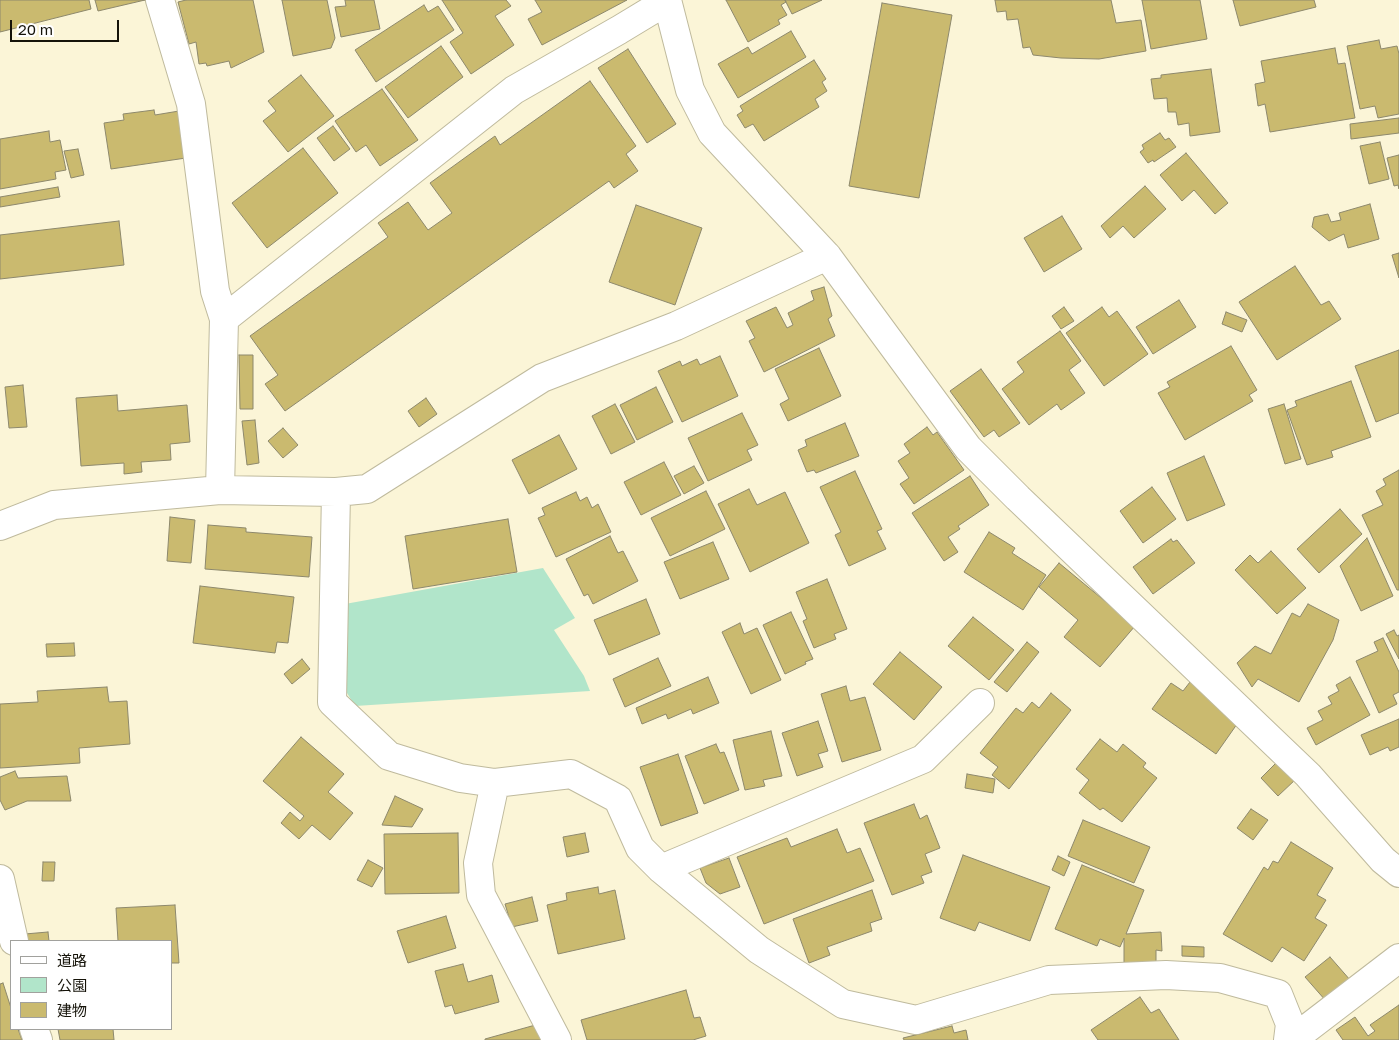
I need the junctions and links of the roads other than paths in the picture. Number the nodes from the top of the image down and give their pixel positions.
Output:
1 (160, 0) edge
2 (667, 0) edge
3 (827, 256) junction
4 (224, 319) junction
5 (220, 490) junction
6 (336, 492) junction
7 (0, 526) edge
8 (980, 704) dead end
9 (495, 783) junction
10 (661, 869) junction
11 (1399, 873) edge
12 (0, 879) edge
13 (14, 940) edge
14 (1399, 958) edge
15 (557, 1040) edge
16 (1288, 1040) edge
17 (1292, 1040) edge

1 - 4 street
2 - 3 street
2 - 4 street
3 - 6 street
3 - 11 street
4 - 5 street
5 - 6 street
5 - 7 street
6 - 9 street
8 - 10 street
9 - 10 street
9 - 15 street
10 - 16 street
12 - 13 street
14 - 17 street

